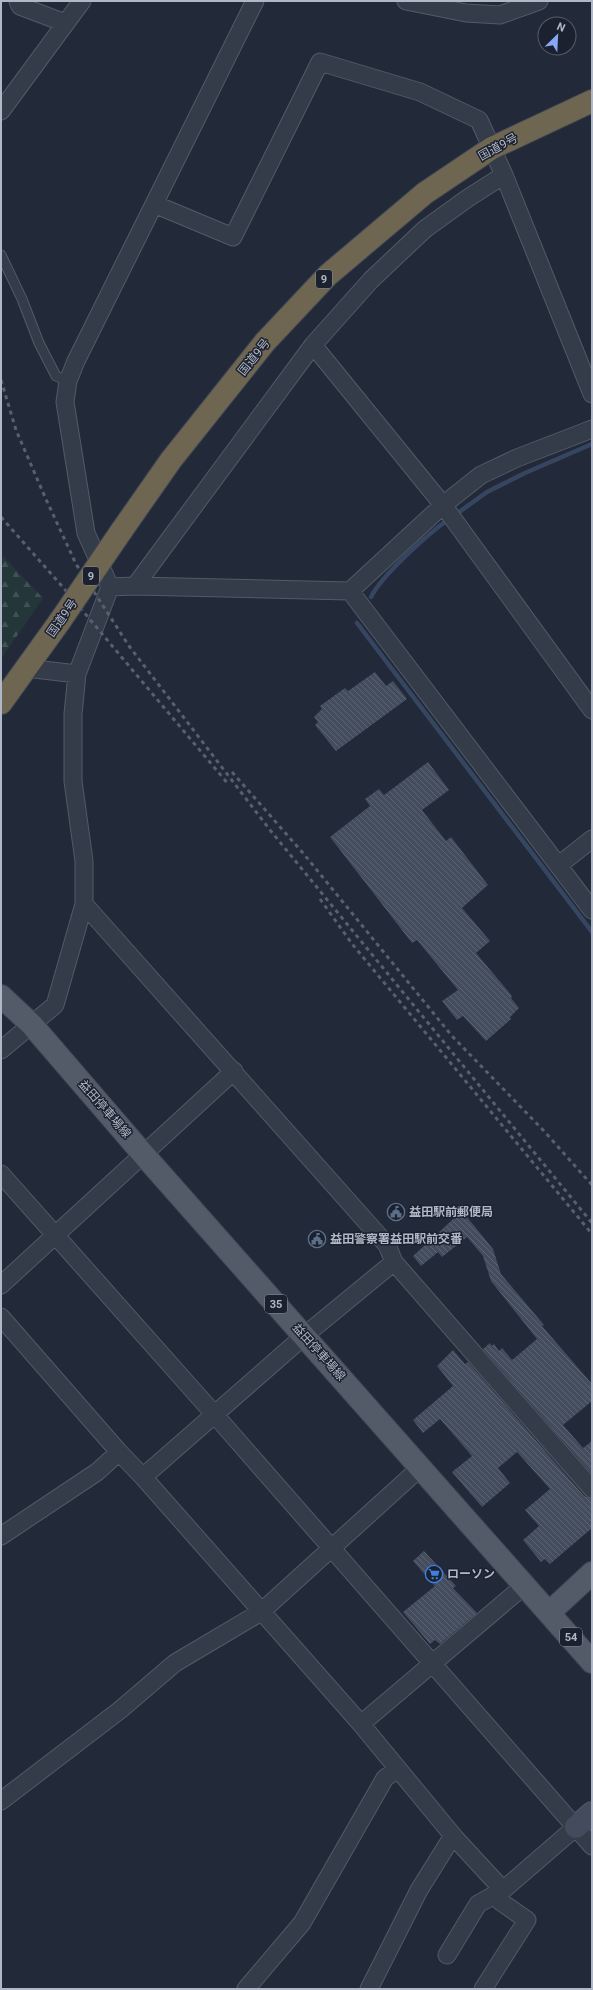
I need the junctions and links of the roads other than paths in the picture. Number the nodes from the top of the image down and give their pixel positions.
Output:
1 (18, 1) edge
2 (82, 1) edge
3 (256, 1) edge
4 (406, 1) edge
5 (539, 1) edge
6 (65, 24) junction
7 (592, 101) edge
8 (1, 111) edge
9 (492, 148) junction
10 (504, 175) junction
11 (154, 204) junction
12 (2, 257) edge
13 (313, 345) junction
14 (68, 382) junction
15 (592, 394) edge
16 (592, 429) edge
17 (443, 505) junction
18 (135, 586) junction
19 (110, 588) junction
20 (350, 591) junction
21 (26, 668) junction
22 (77, 674) junction
23 (1, 703) edge
24 (592, 710) edge
25 (592, 839) edge
26 (559, 865) junction
27 (84, 904) junction
28 (592, 910) edge
29 (1, 996) edge
30 (32, 1025) junction
31 (1, 1050) edge
32 (234, 1071) junction
33 (143, 1154) junction
34 (1, 1174) edge
35 (55, 1235) junction
36 (394, 1262) junction
37 (1, 1285) edge
38 (1, 1317) edge
39 (304, 1336) junction
40 (215, 1415) junction
41 (119, 1452) junction
42 (421, 1467) junction
43 (143, 1478) junction
44 (592, 1489) edge
45 (1, 1536) edge
46 (332, 1548) junction
47 (592, 1573) edge
48 (525, 1585) junction
49 (261, 1612) junction
50 (550, 1612) junction
51 (592, 1662) edge
52 (432, 1664) junction
53 (361, 1724) junction
54 (398, 1768) junction
55 (1, 1801) edge
56 (592, 1812) edge
57 (576, 1827) junction
58 (455, 1838) junction
59 (592, 1846) edge
60 (498, 1893) junction
61 (447, 1955) dead end
62 (246, 1989) edge
63 (369, 1989) edge
64 (483, 1989) edge

1 - 6 street
2 - 6 street
3 - 11 street
4 - 5 street
6 - 8 street
7 - 9 highway, 国道9号 / 9
9 - 10 street
9 - 11 street
9 - 21 highway, 国道9号 / 9, bridge
10 - 13 street
10 - 15 street
11 - 14 street
12 - 14 lane
13 - 17 street
13 - 18 street
14 - 19 street
16 - 17 street
17 - 20 street
17 - 24 street
18 - 19 street
18 - 20 street
19 - 22 street
20 - 26 street
21 - 22 street
21 - 23 highway, 国道9号 / 9
22 - 27 street
25 - 26 street
26 - 28 street
27 - 30 street
27 - 32 street
29 - 30 main road, 益田停車場線 / 35
30 - 31 street
30 - 33 main road, 益田停車場線 / 35
32 - 33 street
32 - 36 street
33 - 35 street
33 - 39 main road, 益田停車場線 / 35
34 - 35 street
35 - 37 street
35 - 40 street
36 - 39 street
36 - 44 street
38 - 41 street
39 - 40 street
39 - 42 main road, 益田停車場線 / 35
40 - 43 street
40 - 46 street
41 - 43 street
41 - 45 street
42 - 46 street
42 - 48 main road, 益田停車場線 / 35
43 - 49 street
46 - 49 street
46 - 52 street
47 - 50 main road
48 - 50 main road, 益田停車場線 / 35
48 - 52 street
49 - 53 street
49 - 55 street
50 - 51 main road, 54
52 - 53 street
52 - 57 street
53 - 54 street
54 - 58 street
54 - 62 street
56 - 57 street
57 - 59 street
57 - 60 street
58 - 60 street
58 - 63 street
60 - 61 street
60 - 64 street

